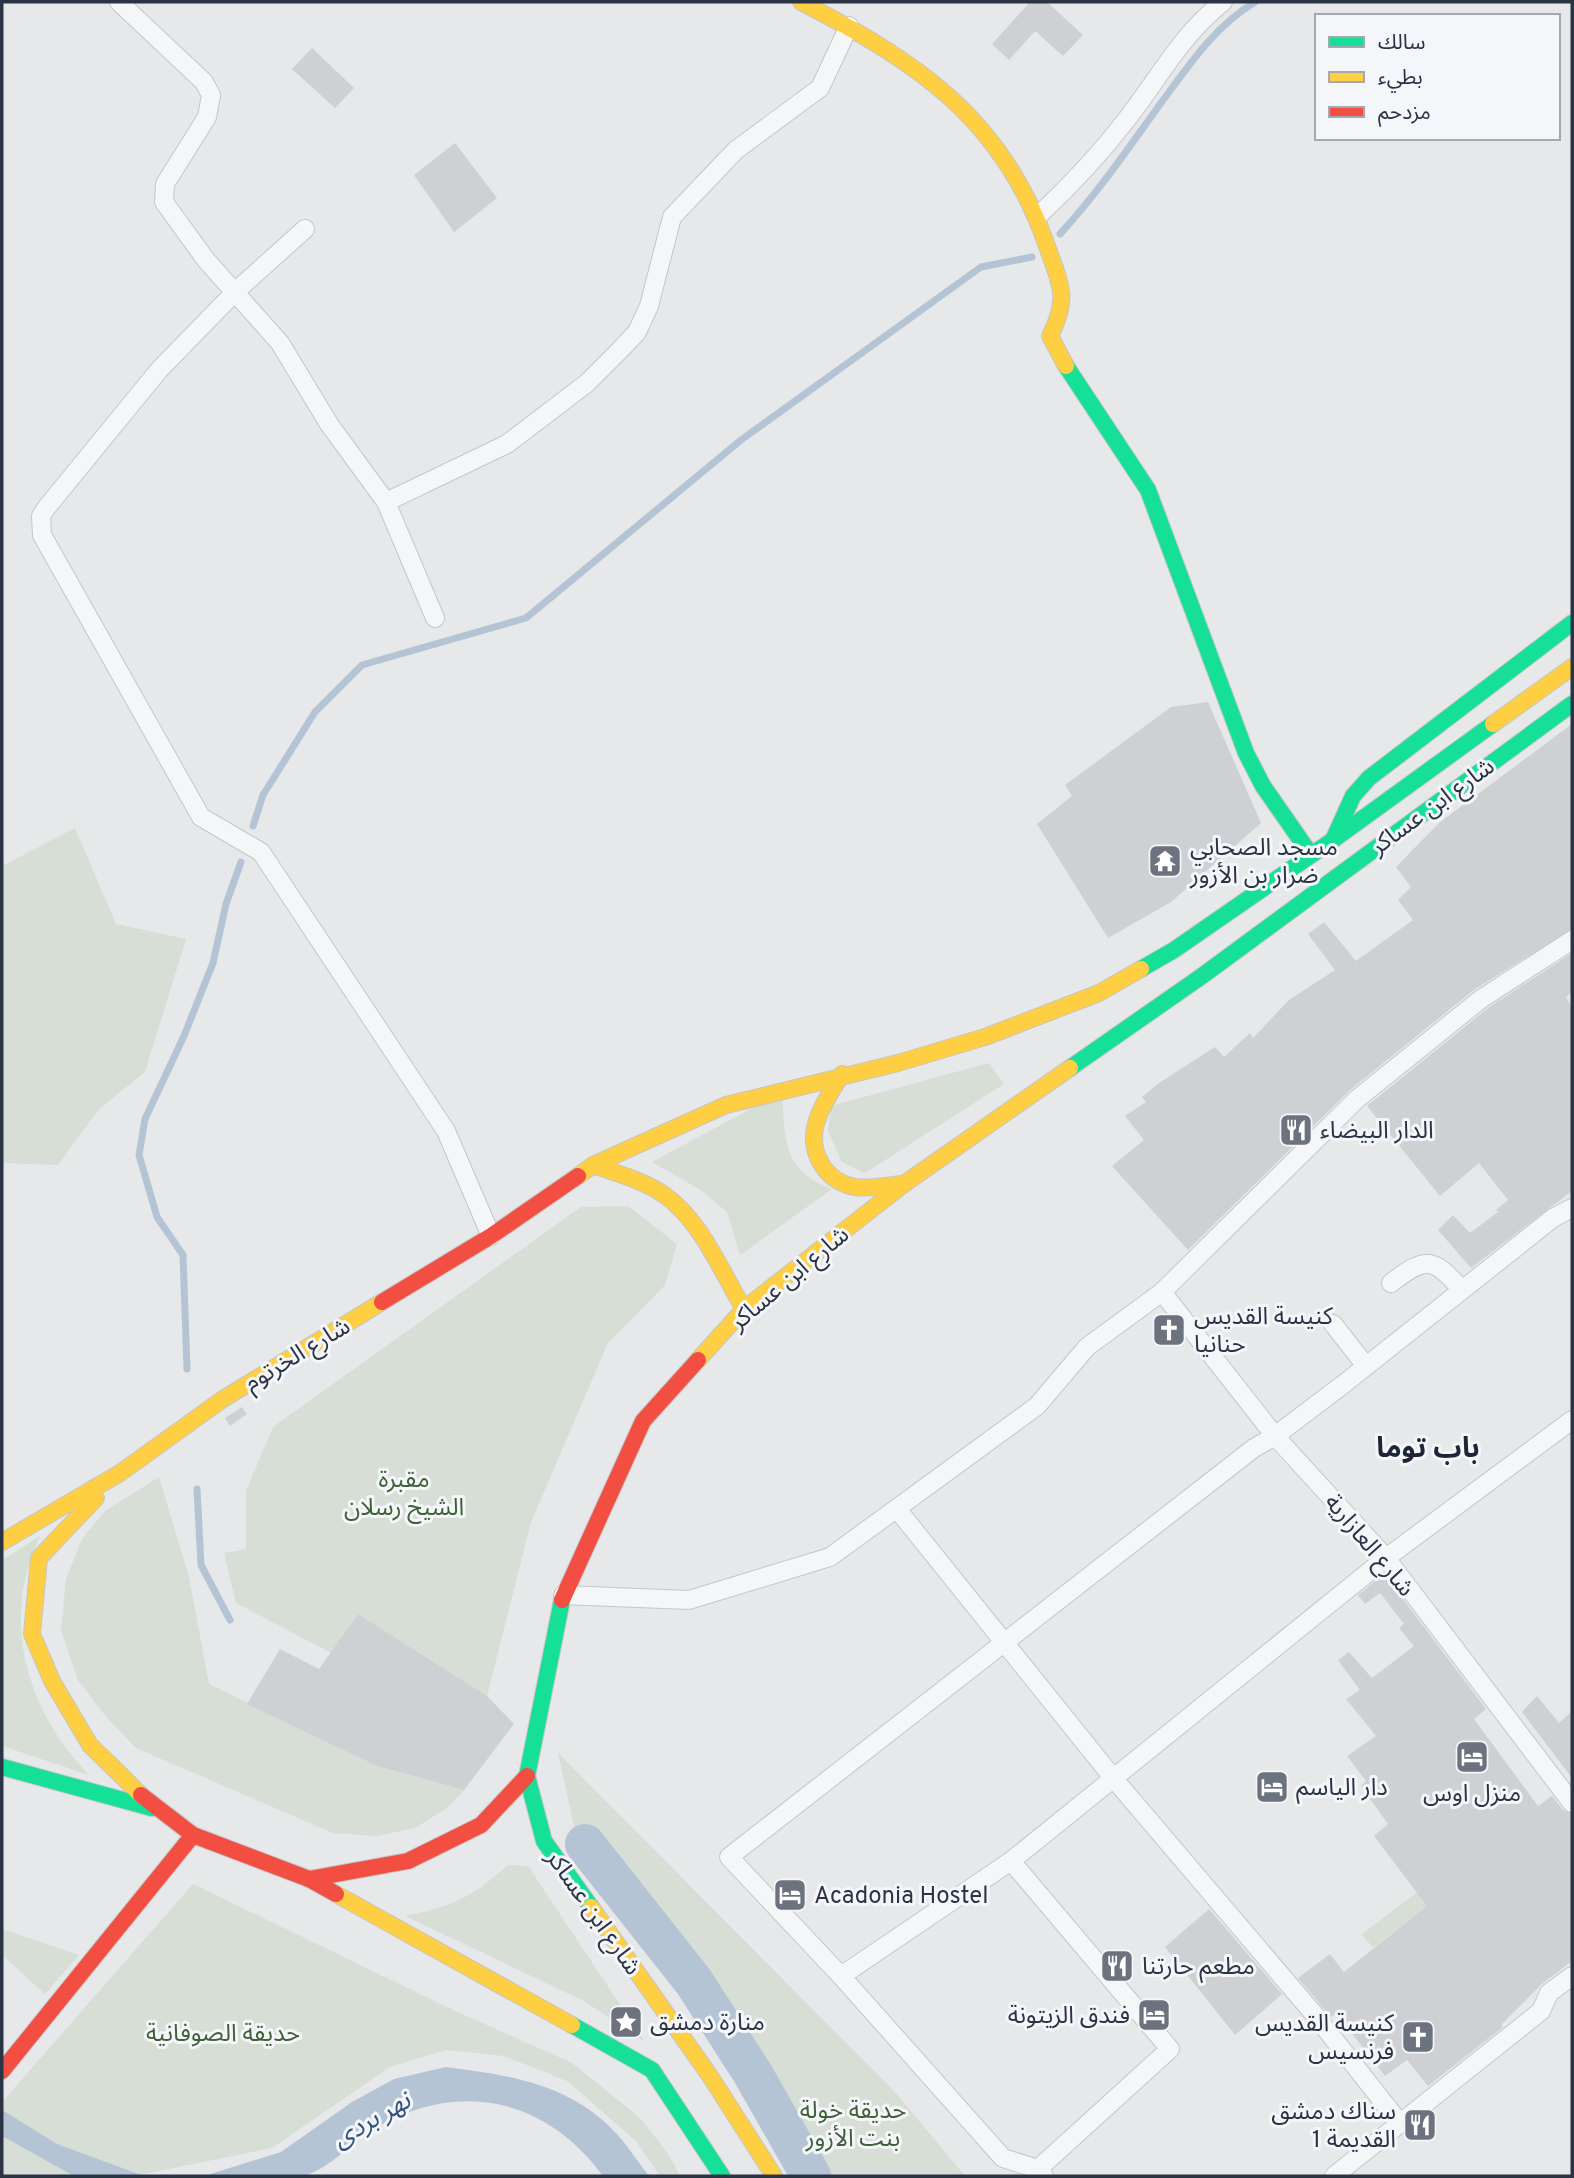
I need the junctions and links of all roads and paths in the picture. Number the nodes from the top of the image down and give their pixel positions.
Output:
1 (120, 2) edge
2 (801, 2) edge
3 (1223, 2) edge
4 (849, 26) junction
5 (1040, 215) junction
6 (304, 229) dead end
7 (236, 291) junction
8 (386, 502) junction
9 (435, 618) dead end
10 (1572, 623) edge
11 (1572, 667) edge
12 (1572, 704) edge
13 (1333, 840) junction
14 (1311, 855) junction
15 (1572, 940) edge
16 (842, 1074) junction
17 (593, 1165) junction
18 (904, 1184) junction
19 (1572, 1208) edge
20 (491, 1236) junction
21 (1391, 1283) dead end
22 (1462, 1290) junction
23 (1162, 1292) junction
24 (744, 1310) junction
25 (1333, 1324) dead end
26 (1366, 1366) junction
27 (1572, 1420) edge
28 (1275, 1436) junction
29 (120, 1473) junction
30 (897, 1509) junction
31 (2, 1542) edge
32 (1385, 1558) junction
33 (563, 1595) junction
34 (1005, 1643) junction
35 (2, 1767) edge
36 (527, 1776) junction
37 (1114, 1779) junction
38 (1572, 1803) edge
39 (155, 1808) junction
40 (193, 1835) junction
41 (1011, 1861) junction
42 (309, 1879) junction
43 (841, 1976) junction
44 (1572, 1976) edge
45 (2, 2071) edge
46 (1399, 2122) junction
47 (1041, 2173) edge
48 (722, 2176) edge
49 (774, 2176) edge
50 (1334, 2176) edge

1 - 7 street
2 - 4 main road
3 - 5 street
4 - 5 main road
4 - 8 street
5 - 14 main road
6 - 7 street
7 - 8 street
7 - 20 street
8 - 9 street
10 - 13 main road
11 - 13 main road, شارع ابن عساكر
12 - 18 main road, شارع ابن عساكر
13 - 14 main road, شارع ابن عساكر
14 - 16 main road, شارع ابن عساكر
15 - 23 street
16 - 17 main road, شارع ابن عساكر
16 - 18 main road
17 - 20 main road, شارع الخرتوم
17 - 24 main road
18 - 24 main road, شارع ابن عساكر
19 - 22 street
20 - 29 main road, شارع الخرتوم
21 - 22 street
22 - 26 street
23 - 28 street, شارع العازارية
23 - 30 street
24 - 33 main road, شارع ابن عساكر
25 - 26 street
26 - 28 street
27 - 32 street
28 - 32 street, شارع العازارية
28 - 34 street
29 - 31 main road, شارع الخرتوم
29 - 39 main road
30 - 33 street
30 - 34 street
32 - 37 street
32 - 38 street, شارع العازارية
33 - 36 main road, شارع ابن عساكر
34 - 37 street
34 - 43 street
35 - 39 main road
36 - 42 main road
36 - 49 main road, شارع ابن عساكر
37 - 41 street
37 - 46 street
39 - 40 main road
40 - 42 main road
40 - 45 main road
41 - 43 street
41 - 47 street
42 - 48 main road
43 - 47 street
44 - 46 street
46 - 50 street

